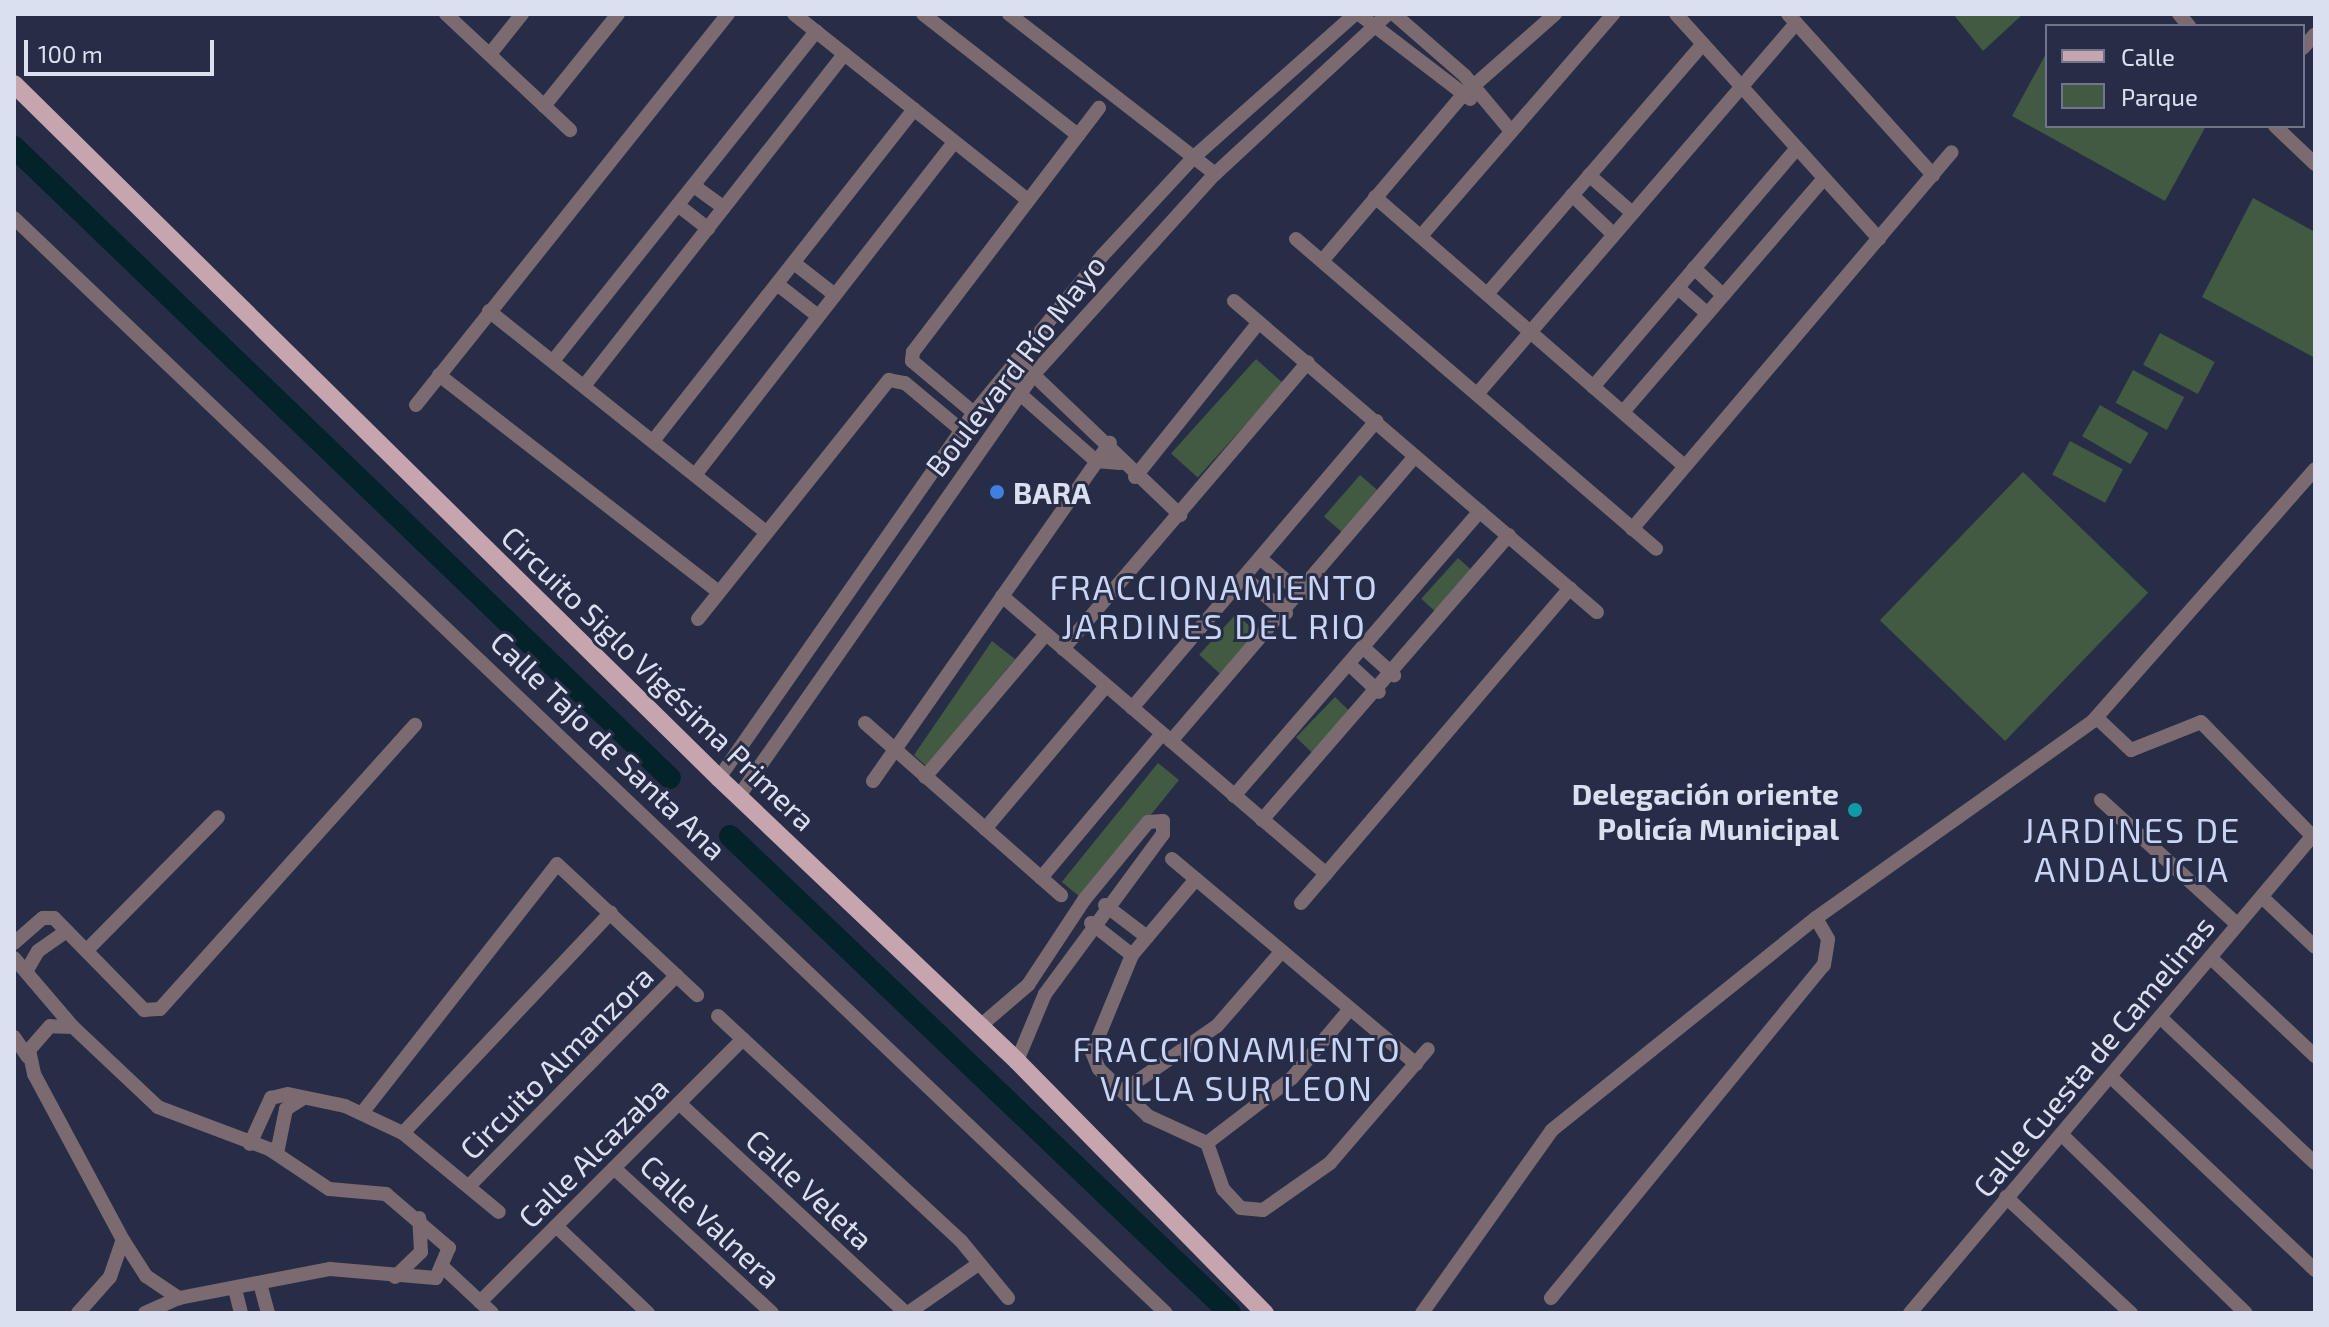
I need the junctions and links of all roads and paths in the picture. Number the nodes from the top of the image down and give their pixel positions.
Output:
1 (446, 14) edge
2 (522, 14) edge
3 (618, 14) edge
4 (728, 14) edge
5 (794, 14) edge
6 (923, 14) edge
7 (1009, 14) edge
8 (1357, 14) edge
9 (1391, 14) edge
10 (1555, 14) edge
11 (1613, 14) edge
12 (1676, 14) edge
13 (1792, 18) edge
14 (1373, 28) junction
15 (816, 31) junction
16 (1703, 44) junction
17 (490, 54) junction
18 (844, 54) junction
19 (14, 84) edge
20 (1742, 84) junction
21 (1468, 92) junction
22 (544, 106) junction
23 (1099, 108) dead end
24 (914, 109) junction
25 (2277, 128) edge
26 (570, 130) dead end
27 (1511, 131) junction
28 (1078, 135) junction
29 (954, 142) junction
30 (1797, 148) junction
31 (1952, 152) dead end
32 (1194, 157) junction
33 (2315, 164) edge
34 (1215, 174) junction
35 (1589, 175) junction
36 (1933, 175) junction
37 (1824, 178) junction
38 (694, 186) junction
39 (1572, 195) junction
40 (1375, 197) junction
41 (1028, 200) junction
42 (679, 206) junction
43 (724, 208) junction
44 (1630, 211) junction
45 (14, 218) edge
46 (708, 229) junction
47 (1612, 233) junction
48 (1421, 236) junction
49 (1296, 239) dead end
50 (1879, 239) junction
51 (1322, 261) junction
52 (794, 263) junction
53 (1694, 268) junction
54 (777, 284) junction
55 (1678, 288) junction
56 (1488, 293) junction
57 (835, 295) junction
58 (1723, 295) junction
59 (1234, 301) dead end
60 (489, 311) junction
61 (1707, 313) junction
62 (818, 316) junction
63 (1259, 322) junction
64 (1531, 330) junction
65 (1017, 359) junction
66 (553, 361) junction
67 (1308, 362) junction
68 (1034, 374) junction
69 (439, 375) junction
70 (1002, 378) junction
71 (584, 386) junction
72 (1593, 387) junction
73 (1019, 393) junction
74 (1478, 393) junction
75 (416, 405) dead end
76 (1623, 412) junction
77 (974, 413) junction
78 (1376, 421) junction
79 (961, 430) junction
80 (653, 441) junction
81 (1110, 443) junction
82 (1415, 456) junction
83 (1096, 461) junction
84 (1120, 463) junction
85 (1683, 465) junction
86 (2315, 469) edge
87 (695, 475) junction
88 (1135, 477) junction
89 (1480, 511) junction
90 (1180, 515) junction
91 (1632, 529) junction
92 (766, 532) junction
93 (1509, 535) junction
94 (1656, 549) dead end
95 (1261, 559) junction
96 (1245, 578) junction
97 (1570, 588) junction
98 (719, 592) junction
99 (1302, 594) junction
100 (1002, 596) junction
101 (1597, 612) dead end
102 (1286, 613) junction
103 (698, 619) dead end
104 (1046, 634) junction
105 (1063, 649) junction
106 (1366, 650) junction
107 (1351, 666) junction
108 (1394, 675) junction
109 (1106, 686) junction
110 (1379, 692) junction
111 (1132, 708) junction
112 (2097, 718) junction
113 (865, 723) dead end
114 (415, 725) dead end
115 (1166, 738) junction
116 (895, 749) junction
117 (925, 777) junction
118 (719, 778) junction
119 (873, 781) dead end
120 (739, 796) junction
121 (1234, 796) junction
122 (2101, 800) dead end
123 (218, 817) dead end
124 (1262, 820) junction
125 (985, 829) junction
126 (2314, 836) edge
127 (1172, 859) dead end
128 (1326, 874) junction
129 (1041, 878) junction
130 (1196, 879) junction
131 (1061, 895) dead end
132 (2263, 898) junction
133 (1301, 903) dead end
134 (1105, 905) junction
135 (611, 912) junction
136 (1816, 918) junction
137 (1091, 923) junction
138 (2238, 925) junction
139 (67, 931) junction
140 (1147, 937) junction
141 (14, 943) edge
142 (2315, 947) edge
143 (88, 949) junction
144 (1282, 951) junction
145 (1132, 955) junction
146 (14, 958) edge
147 (2211, 958) junction
148 (27, 970) junction
149 (677, 975) junction
150 (1028, 985) junction
151 (1045, 994) junction
152 (697, 995) dead end
153 (1350, 1009) junction
154 (718, 1016) dead end
155 (2162, 1019) junction
156 (73, 1027) junction
157 (979, 1027) junction
158 (14, 1037) edge
159 (743, 1039) junction
160 (1428, 1049) dead end
161 (2315, 1056) edge
162 (28, 1057) junction
163 (1017, 1061) junction
164 (1416, 1064) junction
165 (2111, 1077) junction
166 (1123, 1091) junction
167 (302, 1099) junction
168 (679, 1103) junction
169 (362, 1113) junction
170 (403, 1133) junction
171 (2061, 1134) junction
172 (1207, 1143) junction
173 (250, 1144) junction
174 (277, 1153) junction
175 (2315, 1163) edge
176 (614, 1168) junction
177 (471, 1184) junction
178 (2006, 1197) junction
179 (499, 1212) dead end
180 (419, 1218) junction
181 (556, 1226) junction
182 (123, 1240) junction
183 (977, 1265) junction
184 (445, 1269) junction
185 (2315, 1270) edge
186 (395, 1277) junction
187 (261, 1287) junction
188 (236, 1293) junction
189 (179, 1298) junction
190 (1008, 1298) dead end
191 (1551, 1298) dead end
192 (480, 1302) junction
193 (78, 1313) edge
194 (145, 1313) edge
195 (241, 1313) edge
196 (268, 1313) edge
197 (492, 1313) edge
198 (648, 1313) edge
199 (772, 1313) edge
200 (907, 1313) edge
201 (1166, 1313) edge
202 (1265, 1313) edge
203 (1422, 1313) edge
204 (1910, 1313) edge
205 (2131, 1313) edge
206 (2246, 1313) edge

1 - 17 street
2 - 17 street
3 - 22 street
4 - 60 street
5 - 15 street
6 - 28 street
7 - 32 street
8 - 14 street
8 - 32 street, Boulevard Río Mayo
9 - 14 street, Boulevard Río Mayo
9 - 21 street
10 - 21 street
11 - 27 street
12 - 16 street
13 - 20 street
13 - 36 street
14 - 21 street
14 - 34 street, Boulevard Río Mayo
15 - 18 street
15 - 38 street
16 - 20 street
16 - 35 street
17 - 22 street
18 - 24 street
18 - 43 street
19 - 118 main road, Circuito Siglo Vigésima Primera
20 - 30 street
20 - 44 street
21 - 27 street
21 - 40 street
22 - 26 street
23 - 28 street
24 - 29 street
24 - 52 street
25 - 33 street
27 - 48 street
28 - 41 street
29 - 41 street
29 - 57 street
30 - 37 street
30 - 53 street
31 - 36 street
32 - 34 street
32 - 65 street, Boulevard Río Mayo
34 - 68 street, Boulevard Río Mayo
35 - 39 street
35 - 44 street
36 - 50 street
37 - 50 street
37 - 58 street
38 - 42 street
38 - 43 street
39 - 47 street
39 - 56 street
40 - 48 street
40 - 51 street
41 - 77 street
42 - 46 street
42 - 66 street
43 - 46 street
44 - 47 street
45 - 201 street, Calle Tajo de Santa Ana
46 - 71 street
47 - 64 street
48 - 56 street
49 - 51 street
50 - 85 street
51 - 74 street
52 - 54 street
52 - 57 street
53 - 55 street
53 - 58 street
54 - 62 street
54 - 80 street
55 - 61 street
55 - 72 street
56 - 64 street
57 - 62 street
58 - 61 street
59 - 63 street
60 - 66 street
60 - 69 street
61 - 76 street
62 - 87 street
63 - 67 street
63 - 88 street
64 - 72 street
64 - 74 street
65 - 68 street
65 - 70 street, Boulevard Río Mayo
66 - 71 street
67 - 78 street
67 - 90 street
68 - 73 street, Boulevard Río Mayo
68 - 81 street
69 - 75 street
69 - 98 street
70 - 73 street
70 - 77 street, Boulevard Río Mayo
71 - 80 street
72 - 76 street
73 - 83 street
73 - 120 street, Boulevard Río Mayo
74 - 91 street
76 - 85 street
77 - 79 street, Boulevard Río Mayo
78 - 82 street
78 - 95 street
79 - 92 street
79 - 118 street, Boulevard Río Mayo
80 - 87 street
81 - 83 street
81 - 84 street
82 - 89 street
82 - 99 street
83 - 84 street
83 - 100 street
84 - 88 street
85 - 91 street
86 - 112 street
87 - 92 street
88 - 90 street
89 - 93 street
89 - 106 street
90 - 105 street
91 - 94 street
92 - 98 street
93 - 97 street
93 - 108 street
95 - 96 street
95 - 99 street
96 - 102 street
96 - 111 street
97 - 101 street
97 - 128 street
98 - 103 street
99 - 102 street
100 - 104 street
100 - 116 street
102 - 115 street
104 - 105 street
104 - 117 street
105 - 109 street
106 - 107 street
106 - 108 street
107 - 110 street
107 - 121 street
108 - 110 street
109 - 111 street
109 - 125 street
110 - 124 street
111 - 115 street
112 - 126 street
112 - 136 street
113 - 116 street
114 - 143 street
115 - 121 street
115 - 129 street
116 - 117 street
116 - 119 street
117 - 125 street
118 - 120 main road, Circuito Siglo Vigésima Primera
120 - 157 main road, Circuito Siglo Vigésima Primera
121 - 124 street
122 - 138 street
123 - 143 street
124 - 128 street
125 - 129 street
126 - 132 street, Calle Cuesta de Camelinas
127 - 130 street
128 - 133 street
129 - 131 street
130 - 140 street
130 - 144 street
132 - 138 street, Calle Cuesta de Camelinas
132 - 142 street
134 - 137 street
134 - 140 street
134 - 150 street
135 - 149 street, Circuito Almanzora
135 - 169 street, Circuito Almanzora
135 - 170 street
136 - 191 street
136 - 203 street
137 - 145 street
137 - 151 street
138 - 147 street, Calle Cuesta de Camelinas
139 - 141 street
139 - 143 street
139 - 148 street
140 - 145 street
144 - 153 street
144 - 166 street
145 - 166 street
146 - 148 street
147 - 155 street, Calle Cuesta de Camelinas
147 - 161 street
148 - 156 street
149 - 152 street, Circuito Almanzora
149 - 177 street, Circuito Almanzora
150 - 151 street
150 - 157 street
151 - 163 street
153 - 164 street
153 - 172 street
154 - 159 street
155 - 165 street, Calle Cuesta de Camelinas
155 - 175 street
156 - 162 street
156 - 173 street
157 - 163 main road, Circuito Siglo Vigésima Primera
158 - 162 street
159 - 168 street, Calle Alcazaba
159 - 183 street
160 - 164 street
162 - 182 street
163 - 202 main road, Circuito Siglo Vigésima Primera
164 - 172 street
165 - 171 street, Calle Cuesta de Camelinas
165 - 185 street
166 - 172 street
167 - 169 street, Circuito Almanzora
167 - 173 street, Circuito Almanzora
167 - 174 street
168 - 176 street, Calle Alcazaba
168 - 200 street, Calle Veleta
169 - 170 street, Circuito Almanzora
170 - 177 street, Circuito Almanzora
171 - 178 street, Calle Cuesta de Camelinas
171 - 206 street
173 - 174 street
174 - 180 street
176 - 181 street, Calle Alcazaba
176 - 199 street, Calle Valnera
177 - 179 street, Circuito Almanzora
178 - 204 street, Calle Cuesta de Camelinas
178 - 205 street
180 - 184 street
180 - 186 street
181 - 192 street, Calle Alcazaba
181 - 198 street
182 - 189 street
182 - 193 street
183 - 190 street
183 - 200 street
184 - 186 street
184 - 192 street
186 - 187 street
187 - 188 street
187 - 196 street
188 - 189 street
188 - 195 street
189 - 194 street
192 - 197 street

